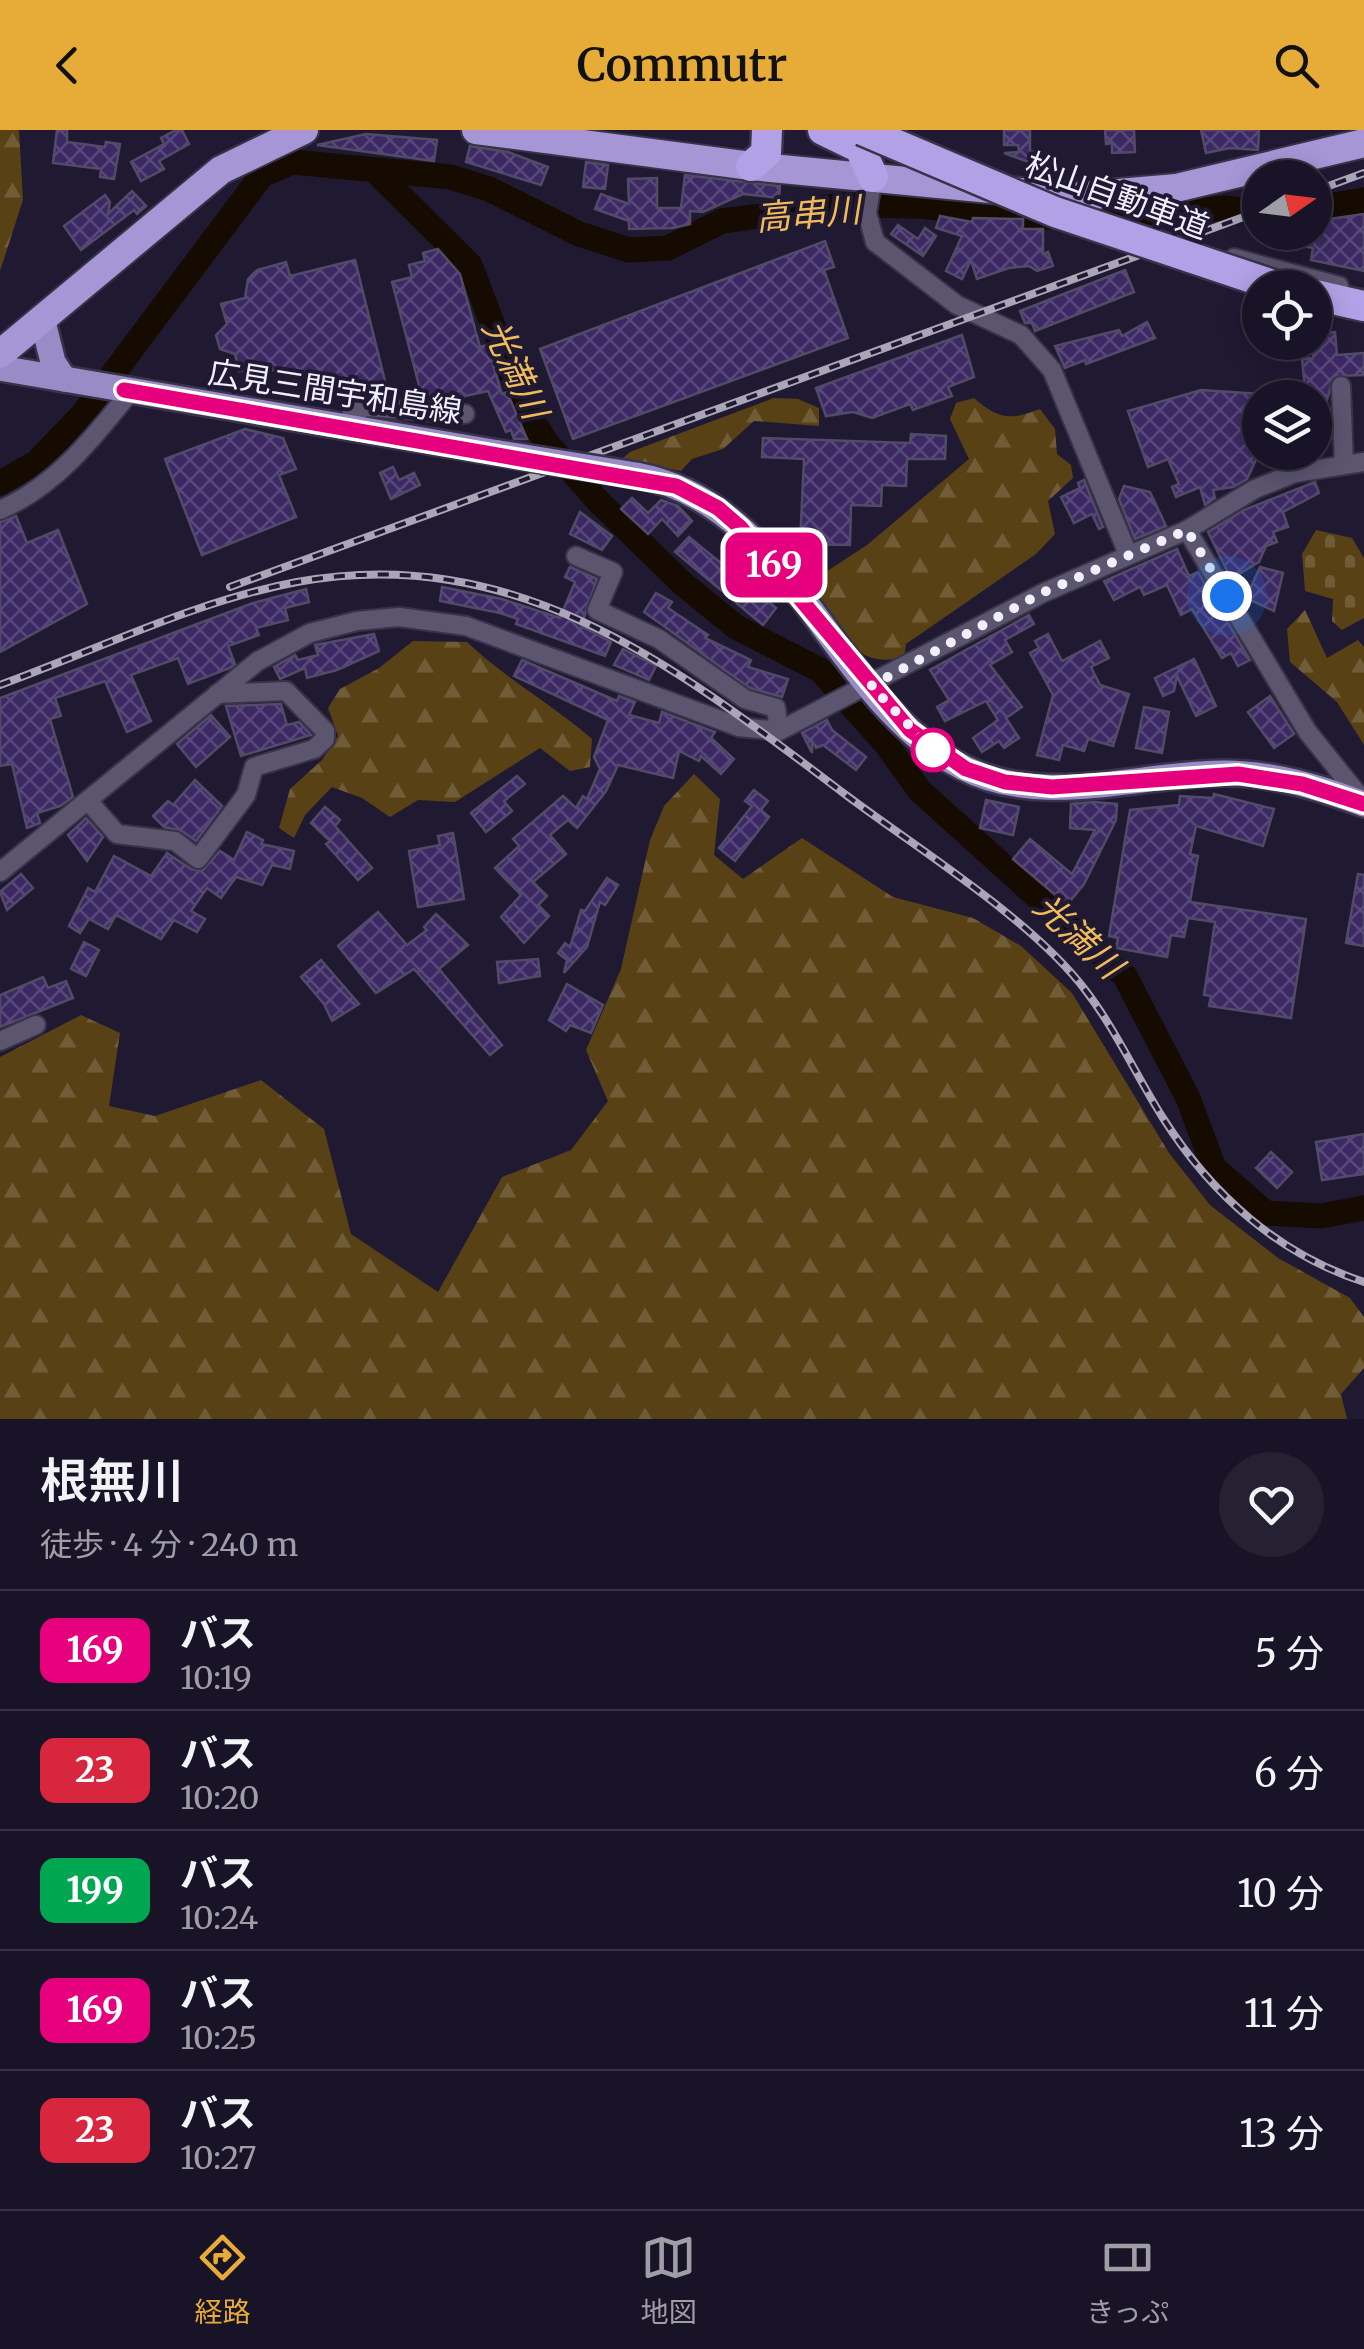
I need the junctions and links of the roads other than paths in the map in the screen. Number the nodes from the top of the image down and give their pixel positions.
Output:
1 (476, 130) edge
2 (766, 130) edge
3 (823, 130) edge
4 (294, 132) edge
5 (871, 135) edge
6 (1364, 144) edge
7 (751, 166) junction
8 (872, 185) junction
9 (1211, 252) dead end
10 (1242, 275) edge
11 (1364, 291) edge
12 (1332, 299) edge
13 (1364, 306) edge
14 (42, 318) junction
15 (0, 354) edge
16 (0, 368) edge
17 (75, 382) junction
18 (1340, 386) dead end
19 (128, 390) junction
20 (465, 414) dead end
21 (346, 426) junction
22 (1364, 462) edge
23 (1344, 464) junction
24 (0, 510) edge
25 (1187, 530) junction
26 (1128, 554) junction
27 (576, 556) dead end
28 (216, 694) junction
29 (854, 695) junction
30 (779, 731) junction
31 (88, 802) junction
32 (1364, 803) edge
33 (0, 872) edge
34 (36, 1024) dead end
35 (0, 1041) edge

1 - 7 highway
2 - 7 highway
3 - 5 highway, 松山自動車道
4 - 14 highway
5 - 8 highway
5 - 10 highway, 松山自動車道, bridge
6 - 8 highway
7 - 8 highway
8 - 26 street
9 - 11 street
12 - 13 highway
14 - 15 highway
14 - 17 main road
16 - 17 main road
17 - 19 main road, 広見三間宇和島線
18 - 23 street
19 - 21 main road, 広見三間宇和島線
19 - 24 street
20 - 21 street
21 - 29 main road, 広見三間宇和島線, bridge
22 - 23 street
23 - 25 street
25 - 26 street
25 - 32 street
26 - 29 street
27 - 30 street
28 - 30 street
28 - 31 street
28 - 31 street
29 - 30 street
29 - 32 main road, 広見三間宇和島線
31 - 33 street
34 - 35 street

